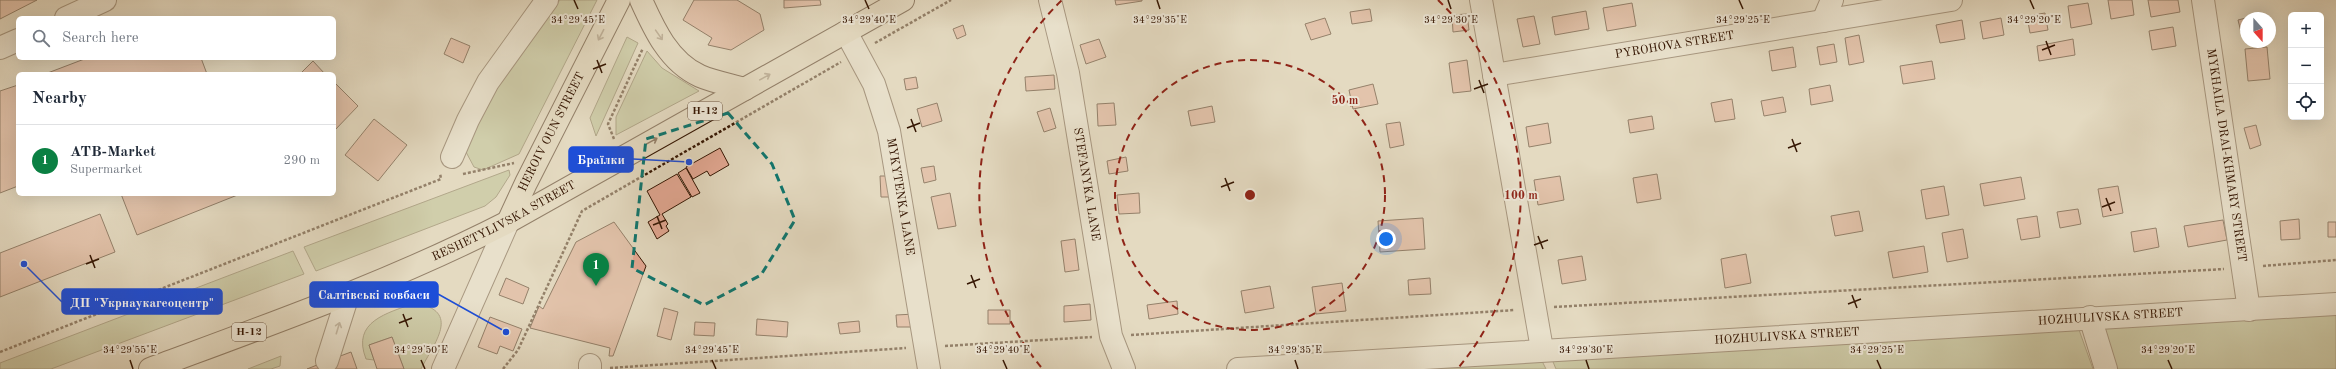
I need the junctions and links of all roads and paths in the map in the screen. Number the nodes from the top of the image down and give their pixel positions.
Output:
1 (105, 0) edge
2 (547, 0) edge
3 (619, 0) edge
4 (641, 0) edge
5 (903, 0) edge
6 (951, 0) edge
7 (1050, 0) edge
8 (1481, 0) edge
9 (1832, 0) edge
10 (1951, 0) edge
11 (2203, 0) edge
12 (70, 16) edge
13 (1823, 21) junction
14 (846, 32) junction
15 (16, 41) edge
16 (644, 46) dead end
17 (0, 48) edge
18 (858, 52) junction
19 (1494, 76) junction
20 (745, 89) junction
21 (613, 140) dead end
22 (515, 162) dead end
23 (449, 169) junction
24 (441, 179) junction
25 (508, 222) junction
26 (2336, 260) edge
27 (2242, 268) junction
28 (348, 295) junction
29 (2336, 304) edge
30 (1534, 308) junction
31 (2249, 310) junction
32 (2090, 317) junction
33 (1111, 336) junction
34 (925, 347) junction
35 (1542, 349) junction
36 (0, 352) edge
37 (327, 361) dead end
38 (1400, 364) edge
39 (596, 367) edge
40 (150, 369) edge
41 (443, 369) edge
42 (503, 369) edge
43 (929, 369) edge
44 (1124, 369) edge
45 (1238, 369) edge
46 (2106, 369) edge

1 - 12 street
2 - 23 street
3 -> 25 main road, HEROIV OUN STREET
4 -> 20 main road
5 - 14 main road, RESHETYLIVSKA STREET / Н-12
6 - 18 path
7 - 33 street, STEFANYKA LANE
8 - 19 street
9 - 13 street
10 - 13 street, PYROHOVA STREET
11 - 27 street, MYKHAILA DRAI-KHMARY STREET
13 - 19 street, PYROHOVA STREET
14 - 18 street, MYKYTENKA LANE
20 -> 14 main road, RESHETYLIVSKA STREET / Н-12
15 - 17 street
16 - 21 path
18 - 34 street, MYKYTENKA LANE
18 - 42 path
19 - 30 street
25 -> 20 main road, RESHETYLIVSKA STREET / Н-12
22 - 23 path
23 - 24 path
23 - 24 path
24 - 36 path
25 - 28 main road, RESHETYLIVSKA STREET / Н-12
25 - 41 street
26 - 27 path
27 - 30 path
27 - 31 street, MYKHAILA DRAI-KHMARY STREET
37 -> 28 street
28 - 40 main road, RESHETYLIVSKA STREET / Н-12
29 - 31 street, HOZHULIVSKA STREET
30 - 33 path
30 - 35 street
31 - 32 street, HOZHULIVSKA STREET
32 - 35 street, HOZHULIVSKA STREET
32 - 46 street
33 - 34 path
33 - 44 street, STEFANYKA LANE
34 - 39 path
34 - 43 street, MYKYTENKA LANE
35 - 38 street, HOZHULIVSKA STREET
38 - 45 street, HOZHULIVSKA STREET

